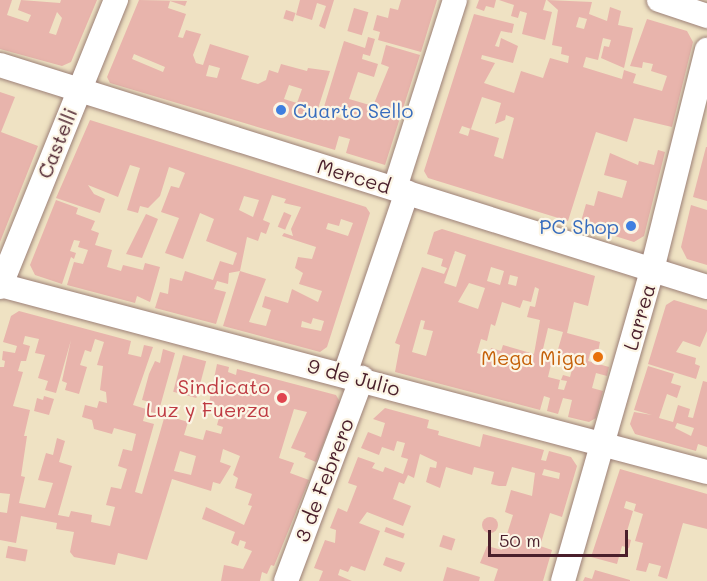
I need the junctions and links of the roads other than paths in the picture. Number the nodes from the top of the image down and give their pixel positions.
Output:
1 (116, 0) edge
2 (455, 0) edge
3 (658, 0) edge
4 (707, 16) edge
5 (707, 50) edge
6 (0, 65) edge
7 (79, 89) junction
8 (401, 190) junction
9 (652, 270) junction
10 (0, 286) edge
11 (707, 287) edge
12 (354, 376) junction
13 (603, 445) junction
14 (707, 472) edge
15 (286, 581) edge
16 (563, 581) edge

1 - 7 street, Castelli
2 - 8 street, 3 de Febrero
3 - 4 street
5 - 9 street, Larrea
6 - 7 street, Merced
7 - 8 street, Merced
7 - 10 street, Castelli
8 - 9 street, Merced
8 - 12 street, 3 de Febrero
9 - 11 street, Merced
9 - 13 street, Larrea
10 - 12 street, 9 de Julio
12 - 13 street, 9 de Julio
12 - 15 street, 3 de Febrero
13 - 14 street, 9 de Julio
13 - 16 street, Larrea

